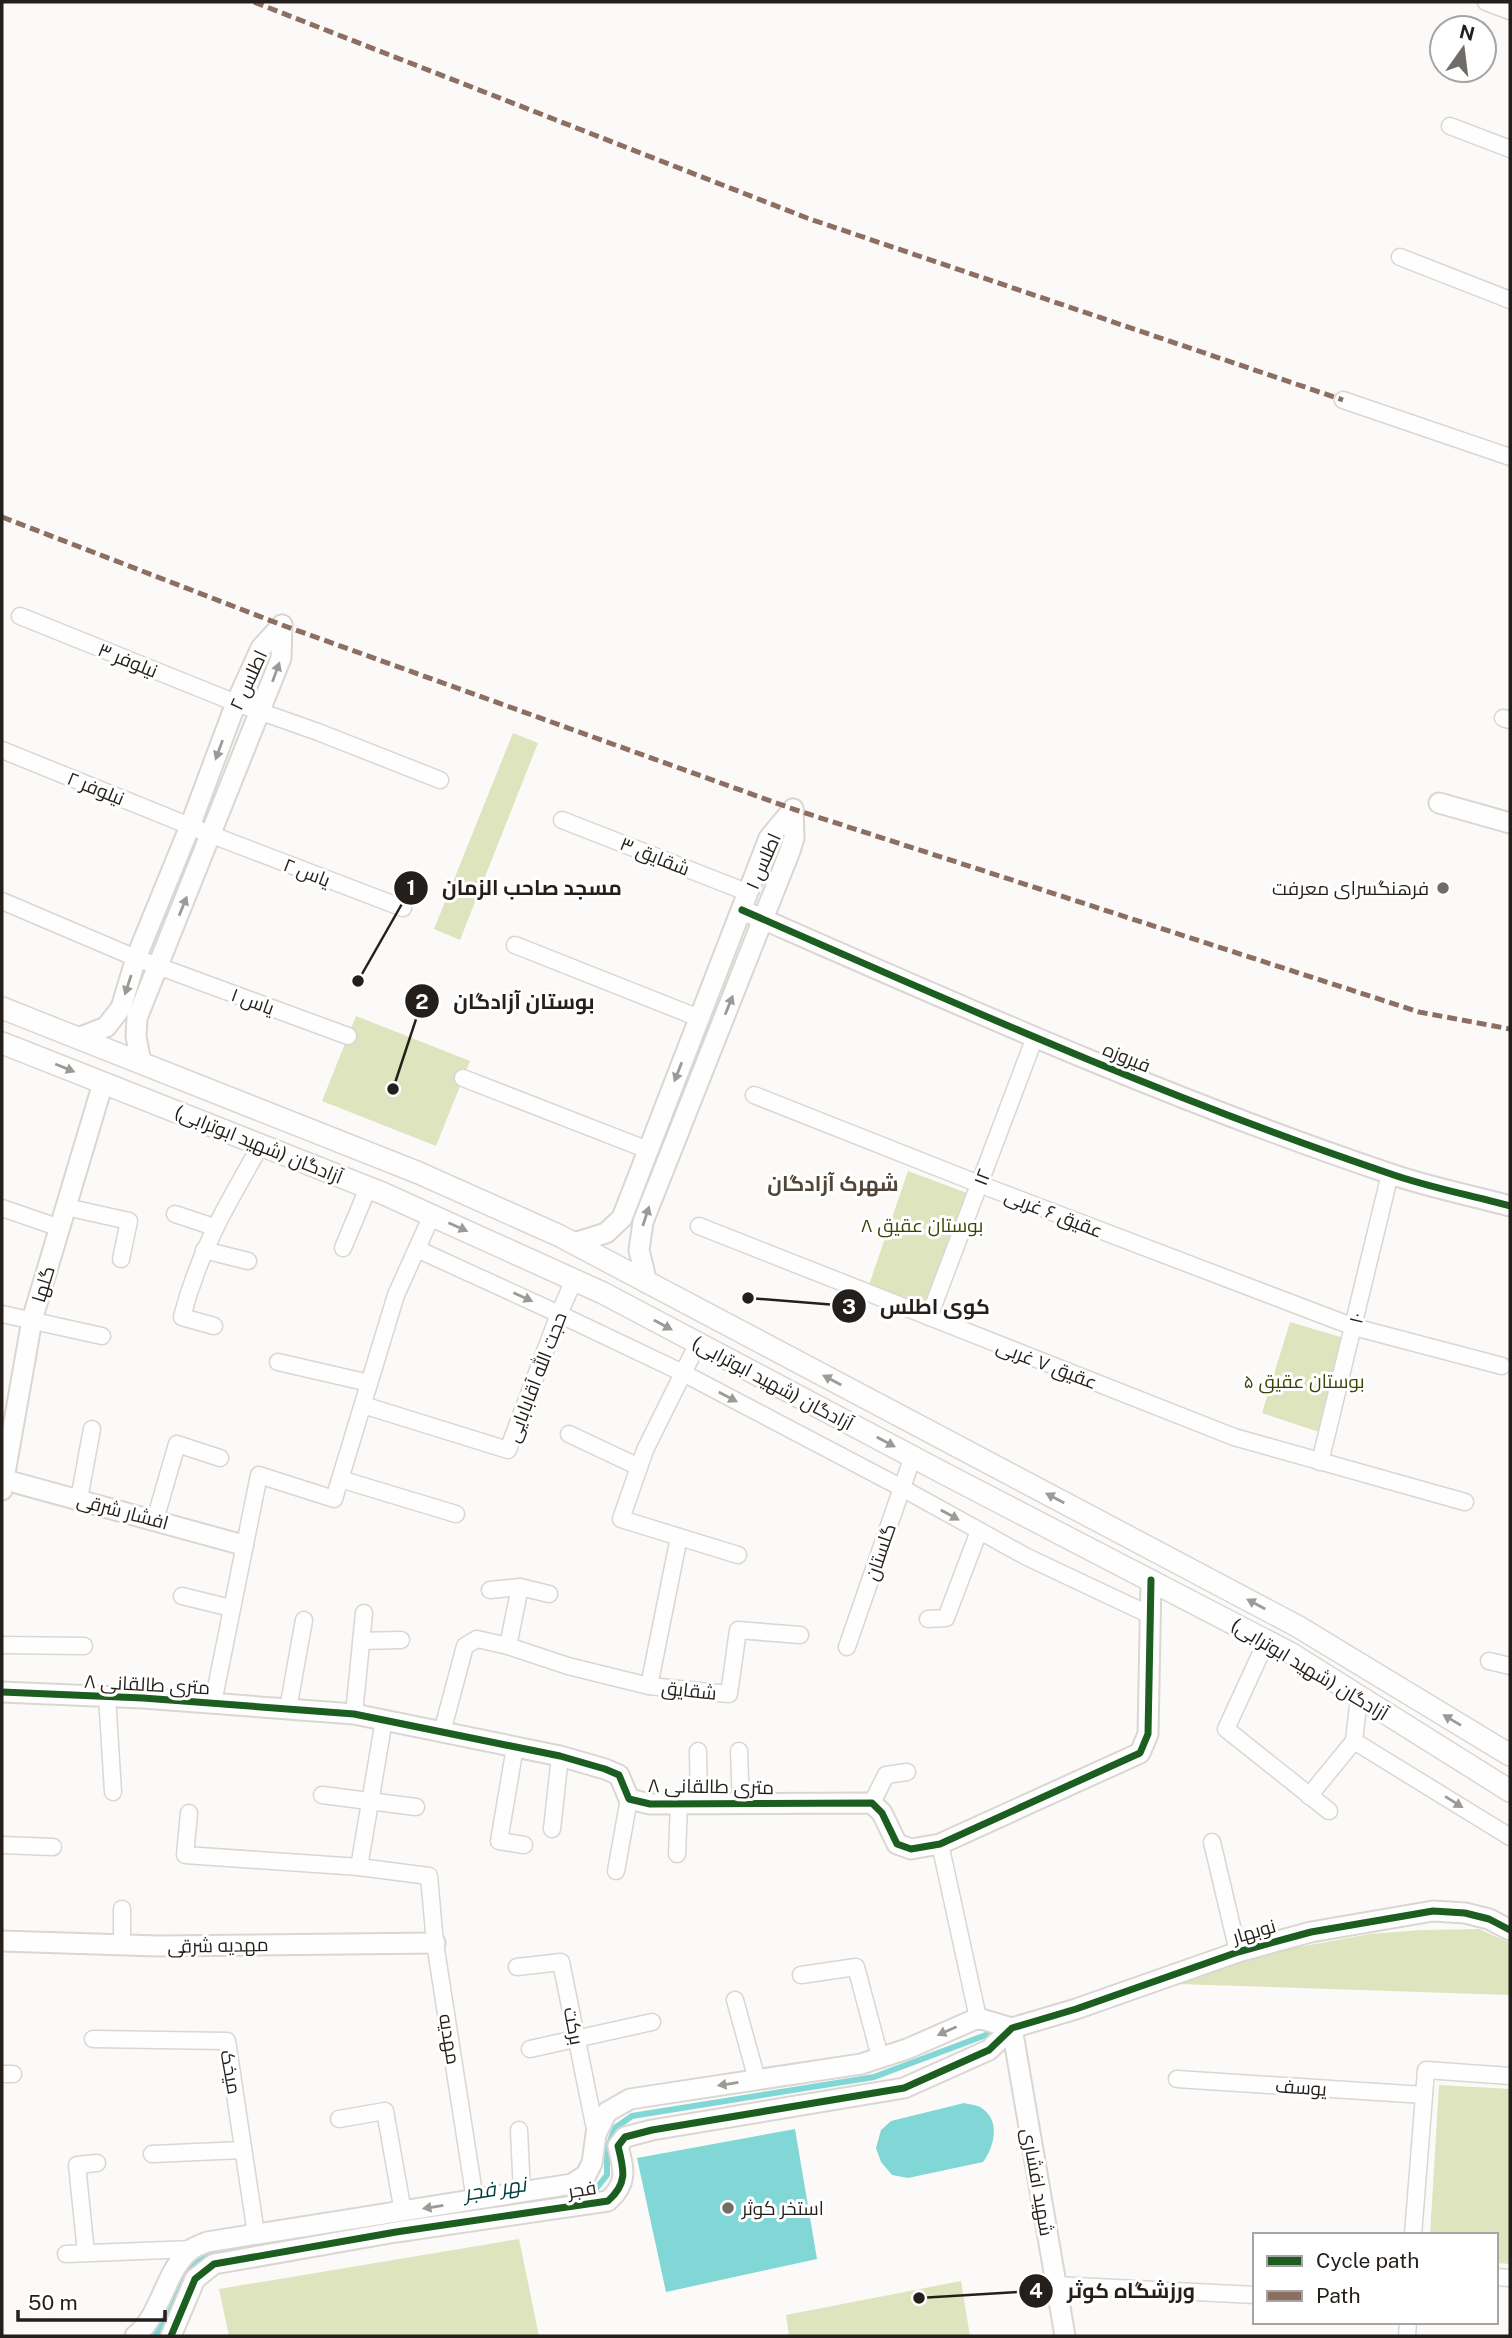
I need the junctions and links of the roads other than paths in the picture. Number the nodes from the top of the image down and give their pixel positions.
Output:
1 (1486, 2) edge
2 (1510, 11) edge
3 (1450, 126) dead end
4 (1510, 149) edge
5 (1400, 257) dead end
6 (1510, 300) edge
7 (1343, 400) dead end
8 (1510, 457) edge
9 (20, 617) dead end
10 (236, 703) junction
11 (261, 713) junction
12 (2, 750) edge
13 (440, 780) dead end
14 (1439, 803) dead end
15 (562, 820) dead end
16 (1510, 823) edge
17 (190, 826) junction
18 (212, 835) junction
19 (2, 901) edge
20 (745, 902) junction
21 (403, 908) dead end
22 (763, 919) junction
23 (515, 945) dead end
24 (136, 958) junction
25 (159, 966) junction
26 (2, 1008) edge
27 (699, 1018) junction
28 (348, 1036) dead end
29 (1035, 1037) junction
30 (78, 1038) junction
31 (2, 1043) edge
32 (141, 1063) junction
33 (463, 1078) dead end
34 (103, 1083) junction
35 (754, 1095) dead end
36 (261, 1145) junction
37 (648, 1150) junction
38 (393, 1163) junction
39 (1390, 1174) junction
40 (979, 1184) junction
41 (375, 1190) junction
42 (1510, 1206) edge
43 (66, 1207) junction
44 (2, 1208) edge
45 (175, 1214) dead end
46 (432, 1215) junction
47 (699, 1226) dead end
48 (214, 1227) junction
49 (60, 1228) junction
50 (574, 1243) junction
51 (343, 1248) dead end
52 (416, 1249) junction
53 (204, 1250) junction
54 (121, 1259) dead end
55 (248, 1261) dead end
56 (575, 1280) junction
57 (648, 1283) junction
58 (2, 1314) edge
59 (559, 1314) junction
60 (929, 1317) junction
61 (32, 1320) junction
62 (214, 1325) dead end
63 (1354, 1327) junction
64 (102, 1336) dead end
65 (698, 1343) junction
66 (278, 1362) dead end
67 (1503, 1366) dead end
68 (683, 1373) junction
69 (369, 1383) junction
70 (363, 1405) junction
71 (92, 1429) dead end
72 (569, 1434) dead end
73 (913, 1457) junction
74 (220, 1458) dead end
75 (1320, 1462) junction
76 (639, 1467) junction
77 (340, 1479) junction
78 (2, 1480) edge
79 (902, 1488) junction
80 (2, 1490) edge
81 (79, 1499) junction
82 (1465, 1502) dead end
83 (456, 1514) dead end
84 (155, 1520) junction
85 (979, 1531) junction
86 (678, 1537) junction
87 (243, 1545) junction
88 (738, 1556) dead end
89 (1151, 1580) junction
90 (520, 1587) junction
91 (490, 1590) dead end
92 (549, 1594) dead end
93 (182, 1596) dead end
94 (231, 1608) junction
95 (364, 1613) dead end
96 (1150, 1615) junction
97 (928, 1619) dead end
98 (304, 1620) dead end
99 (800, 1635) dead end
100 (401, 1640) dead end
101 (1267, 1640) junction
102 (361, 1641) junction
103 (2, 1645) edge
104 (85, 1646) dead end
105 (508, 1646) junction
106 (847, 1647) dead end
107 (1489, 1661) dead end
108 (1510, 1667) edge
109 (649, 1686) junction
110 (2, 1692) edge
111 (107, 1696) junction
112 (1359, 1697) junction
113 (213, 1703) junction
114 (288, 1709) junction
115 (354, 1714) junction
116 (384, 1720) junction
117 (442, 1732) junction
118 (1354, 1741) junction
119 (515, 1747) junction
120 (698, 1751) dead end
121 (739, 1751) dead end
122 (1510, 1755) edge
123 (560, 1756) junction
124 (907, 1772) dead end
125 (1510, 1791) edge
126 (113, 1792) dead end
127 (322, 1795) dead end
128 (1309, 1796) junction
129 (629, 1799) junction
130 (370, 1802) junction
131 (872, 1803) junction
132 (679, 1804) junction
133 (699, 1804) junction
134 (741, 1804) junction
135 (416, 1807) dead end
136 (1329, 1811) dead end
137 (189, 1813) dead end
138 (552, 1829) dead end
139 (1510, 1837) edge
140 (1212, 1842) dead end
141 (940, 1844) junction
142 (2, 1845) edge
143 (524, 1845) dead end
144 (53, 1847) dead end
145 (677, 1854) dead end
146 (359, 1867) junction
147 (616, 1871) dead end
148 (122, 1909) dead end
149 (1510, 1930) edge
150 (2, 1941) edge
151 (435, 1942) junction
152 (122, 1945) junction
153 (1238, 1952) junction
154 (517, 1967) dead end
155 (801, 1975) dead end
156 (735, 2000) dead end
157 (978, 2018) junction
158 (652, 2022) dead end
159 (1012, 2028) junction
160 (576, 2038) junction
161 (93, 2039) dead end
162 (530, 2049) dead end
163 (880, 2057) junction
164 (1510, 2076) edge
165 (1177, 2079) dead end
166 (757, 2080) junction
167 (1424, 2095) junction
168 (339, 2119) dead end
169 (519, 2130) dead end
170 (596, 2134) junction
171 (243, 2150) junction
172 (152, 2154) dead end
173 (97, 2163) dead end
174 (522, 2193) junction
175 (475, 2200) junction
176 (403, 2212) junction
177 (1413, 2233) edge
178 (256, 2234) junction
179 (192, 2249) junction
180 (86, 2253) junction
181 (66, 2254) dead end
182 (1056, 2285) junction
183 (1253, 2295) edge
184 (135, 2336) edge
185 (171, 2336) edge
186 (1065, 2336) edge

1 - 2 street
3 - 4 street
5 - 6 street
7 - 8 street
9 - 10 street, نیلوفر ۳
10 - 11 street, نیلوفر ۳
11 -> 10 street, اطلس ۲
10 -> 17 street, اطلس ۲
11 - 13 street, نیلوفر ۳
11 - 18 street, اطلس ۲
12 - 17 street, نیلوفر ۲
14 - 16 street
15 - 20 street, شقایق ۳
17 - 18 street, نیلوفر ۲
17 - 24 street, اطلس ۲
18 - 21 street, یاس ۲
25 -> 18 street, اطلس ۲
19 - 24 street, یاس ۱
20 - 22 street, فیروزه
20 - 22 street, اطلس ۱
20 - 27 street, اطلس ۱
22 - 29 street, فیروزه
57 -> 22 street, اطلس ۱
23 - 27 street
24 - 25 street, یاس ۱
24 -> 30 street, اطلس ۲
25 - 28 street, یاس ۱
25 - 32 street, اطلس ۲
26 - 30 main road, آزادگان (شهید ابوترابی)
27 -> 37 street, اطلس ۱
29 - 39 street, فیروزه
29 - 40 street, ۱۲
30 - 32 main road, آزادگان (شهید ابوترابی)
31 -> 34 main road, آزادگان (شهید ابوترابی)
32 - 38 main road, آزادگان (شهید ابوترابی)
33 - 37 street
34 - 36 main road, آزادگان (شهید ابوترابی)
34 - 43 street, گلها
35 - 40 street, عقیق ۶ غربی
36 - 41 main road, آزادگان (شهید ابوترابی)
36 - 48 street
37 - 50 street, اطلس ۱
38 - 41 main road
38 - 50 main road, آزادگان (شهید ابوترابی)
39 - 42 street, فیروزه
39 - 63 street, ۱۰
40 - 60 street, ۱۲
40 - 63 street, عقیق ۶ غربی
41 - 46 main road, آزادگان (شهید ابوترابی)
41 - 51 street
43 - 49 street, گلها
43 - 54 street
44 - 49 street
45 - 48 street
46 - 52 street
46 -> 56 main road, آزادگان (شهید ابوترابی)
47 - 60 street, عقیق ۷ غربی
48 - 53 street
49 - 61 street, گلها
50 - 57 main road, آزادگان (شهید ابوترابی)
52 -> 59 street
52 - 69 street
53 - 55 street
53 - 62 street
56 - 59 street, حجت الله آقابابایی
56 -> 65 main road, آزادگان (شهید ابوترابی)
122 -> 57 main road, آزادگان (شهید ابوترابی)
58 - 61 street
59 - 68 street
59 - 70 street, حجت الله آقابابایی
60 - 75 street, عقیق ۷ غربی
61 - 64 street
61 - 78 street, گلها
63 - 67 street, عقیق ۶ غربی
63 - 75 street, ۱۰
65 - 68 street
65 -> 73 main road, آزادگان (شهید ابوترابی)
66 - 69 street
68 - 76 street
68 -> 79 street
69 - 70 street
70 - 77 street
71 - 81 street
72 - 76 street
73 - 79 street, گلستان
73 - 89 main road, آزادگان (شهید ابوترابی)
74 - 84 street
75 - 82 street, عقیق ۷ غربی
76 - 86 street
77 - 83 street
77 - 87 street
78 - 80 street, گلها
78 - 81 street, افشار شرقی
79 -> 85 street
79 - 106 street, گلستان
81 - 84 street, افشار شرقی
84 - 87 street, افشار شرقی
85 - 96 street
85 - 97 street
86 - 88 street
86 - 109 street
87 - 94 street
89 - 96 street
89 - 101 main road, آزادگان (شهید ابوترابی)
90 - 91 street
90 - 92 street
90 - 105 street
93 - 94 street
94 - 113 street
95 - 102 street
96 - 141 street
98 - 114 street
99 - 109 street, شقایق
100 - 102 street
101 - 112 main road, آزادگان (شهید ابوترابی)
101 - 128 street
102 - 115 street
103 - 104 street
105 - 109 street
105 - 117 street
107 - 108 street
110 - 111 street, ۸ متری طالقانی
111 - 113 street, ۸ متری طالقانی
111 - 126 street
112 - 118 street
112 - 125 main road, آزادگان (شهید ابوترابی)
113 - 114 street, ۸ متری طالقانی
114 - 115 street, ۸ متری طالقانی
115 - 116 street, ۸ متری طالقانی
116 - 117 street, ۸ متری طالقانی
116 - 130 street
117 - 119 street, ۸ متری طالقانی
118 - 128 street
118 -> 139 street
119 - 123 street, ۸ متری طالقانی
119 - 143 street
120 - 133 street
121 - 134 street
123 - 129 street, ۸ متری طالقانی
123 - 138 street
124 - 131 street
127 - 130 street
128 - 136 street
129 - 132 street, ۸ متری طالقانی
129 - 147 street
130 - 135 street
130 - 146 street
131 - 134 street, ۸ متری طالقانی
131 - 141 street
132 - 133 street, ۸ متری طالقانی
132 - 145 street
133 - 134 street, ۸ متری طالقانی
137 - 146 street
140 - 153 street
141 - 157 street
142 - 144 street
146 - 151 street, مهدیه
148 - 152 street
149 - 153 street, نوبهار
150 - 152 street, مهدیه شرقی
151 - 152 street, مهدیه شرقی
151 - 175 street, مهدیه
153 - 159 street, نوبهار
154 - 160 street, برکت
155 - 163 street
156 - 166 street
157 - 159 street
157 -> 163 street, فجر
158 - 160 street
159 - 182 street, شهید افشاری
159 - 185 street, فجر
160 - 162 street
160 - 170 street, برکت
161 - 171 street, میخک
163 - 166 street, فجر
164 - 167 street
165 - 167 street, یوسف
166 -> 170 street, فجر
167 - 177 street
168 - 176 street
169 - 174 street
170 - 174 street, فجر
171 - 172 street
171 - 178 street, میخک
173 - 180 street
174 - 175 street, فجر
175 -> 176 street, فجر
176 - 178 street, فجر
178 - 179 street, فجر
179 - 180 street
179 - 184 street
180 - 181 street
182 - 183 street
182 - 186 street, شهید افشاری

